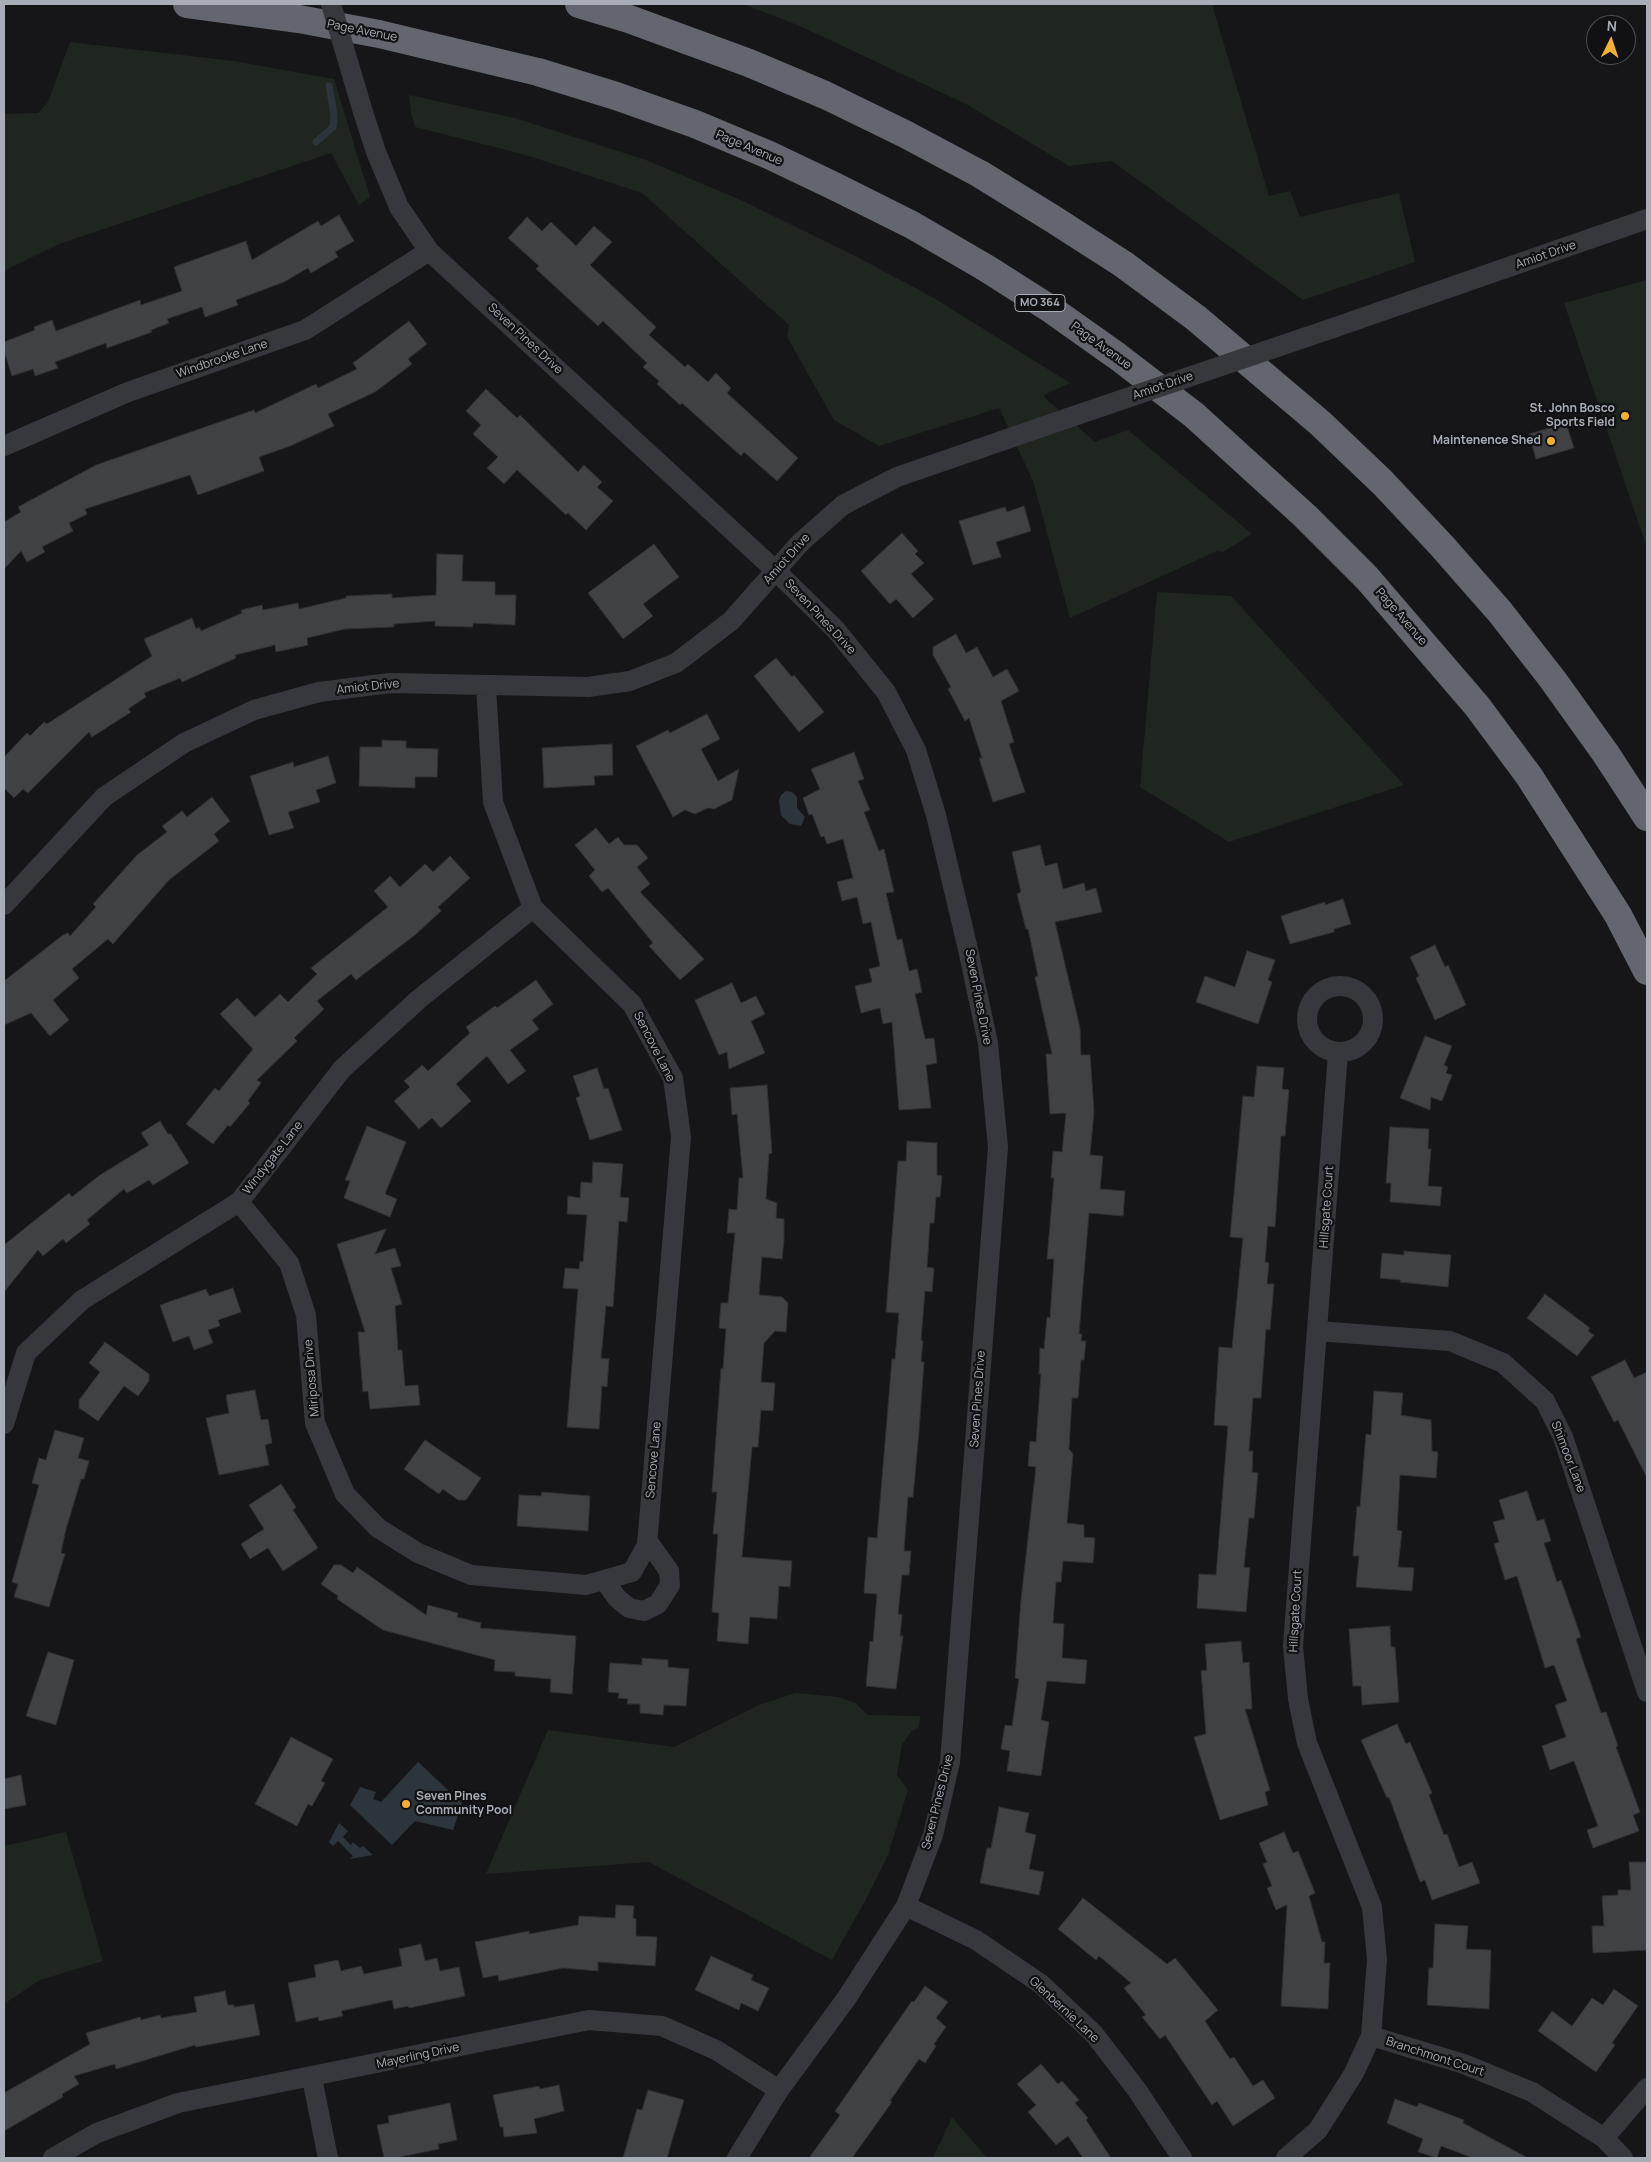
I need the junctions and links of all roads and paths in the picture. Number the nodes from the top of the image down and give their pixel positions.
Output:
1 (187, 4) edge
2 (331, 4) edge
3 (579, 4) edge
4 (1647, 219) edge
5 (429, 251) junction
6 (4, 446) edge
7 (776, 571) junction
8 (486, 686) junction
9 (1647, 817) edge
10 (4, 905) edge
11 (533, 908) junction
12 (1647, 971) edge
13 (1338, 1053) dead end
14 (239, 1202) junction
15 (1317, 1331) junction
16 (4, 1424) edge
17 (647, 1540) junction
18 (632, 1572) joint
19 (604, 1580) junction
20 (1647, 1692) edge
21 (906, 1906) junction
22 (1371, 2036) junction
23 (312, 2078) junction
24 (1647, 2088) edge
25 (779, 2090) junction
26 (1604, 2138) junction
27 (53, 2158) edge
28 (328, 2158) edge
29 (737, 2158) edge
30 (1182, 2158) edge
31 (1286, 2158) edge
32 (1623, 2158) edge

1 - 12 highway, Page Avenue / MO 364
2 - 5 street, Seven Pines Drive, bridge
3 - 9 highway
4 - 7 street, Amiot Drive, bridge
5 - 6 street, Windbrooke Lane
5 - 7 street, Seven Pines Drive
7 - 8 street, Amiot Drive
7 - 21 street, Seven Pines Drive
8 - 10 street, Amiot Drive
8 - 11 street, Sencove Lane
11 - 14 street, Windygate Lane
11 - 17 street, Sencove Lane
13 - 15 street, Hillsgate Court
14 - 16 street, Windygate Lane
14 - 19 street, Miriposa Drive
15 - 20 street, Shimoor Lane
15 - 22 street, Hillsgate Court
17 - 18 street, Sencove Lane
17 - 19 street
18 - 19 street, Miriposa Drive
21 - 25 street, Seven Pines Drive
21 - 30 street, Glenbernie Lane
22 - 26 street, Branchmont Court
22 - 31 street, Hillsgate Court
23 - 25 street, Mayerling Drive
23 - 27 street, Mayerling Drive
23 - 28 street
24 - 26 street
25 - 29 street, Seven Pines Drive
26 - 32 street, Branchmont Court

